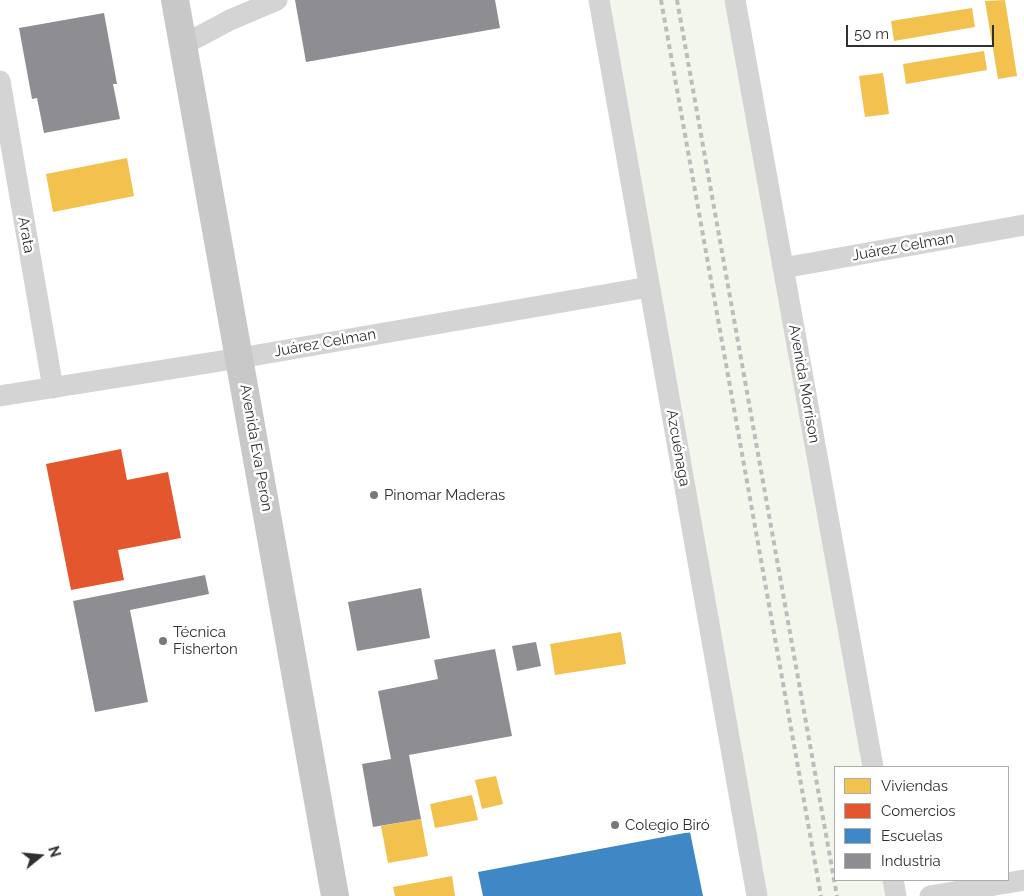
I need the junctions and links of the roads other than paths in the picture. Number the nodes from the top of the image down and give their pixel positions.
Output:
1 (175, 0) edge
2 (277, 0) edge
3 (598, 0) edge
4 (734, 0) edge
5 (183, 45) junction
6 (0, 82) edge
7 (1024, 225) edge
8 (783, 268) junction
9 (649, 287) junction
10 (240, 358) junction
11 (53, 388) junction
12 (0, 396) edge
13 (873, 766) edge
14 (1024, 880) edge
15 (893, 881) edge
16 (335, 896) edge
17 (758, 896) edge
18 (896, 896) edge
19 (930, 896) edge

1 - 5 main road, Avenida Eva Perón
2 - 5 street
3 - 9 street, Azcuénaga
4 - 8 street, Avenida Morrison
5 - 10 main road, Avenida Eva Perón
6 - 11 street, Arata
7 - 8 street, Juárez Celman
8 - 13 street, Avenida Morrison
9 - 10 street, Juárez Celman
9 - 17 street, Azcuénaga
10 - 11 street, Juárez Celman
10 - 16 main road, Avenida Eva Perón
11 - 12 street, Juárez Celman
14 - 19 street
15 - 18 street

